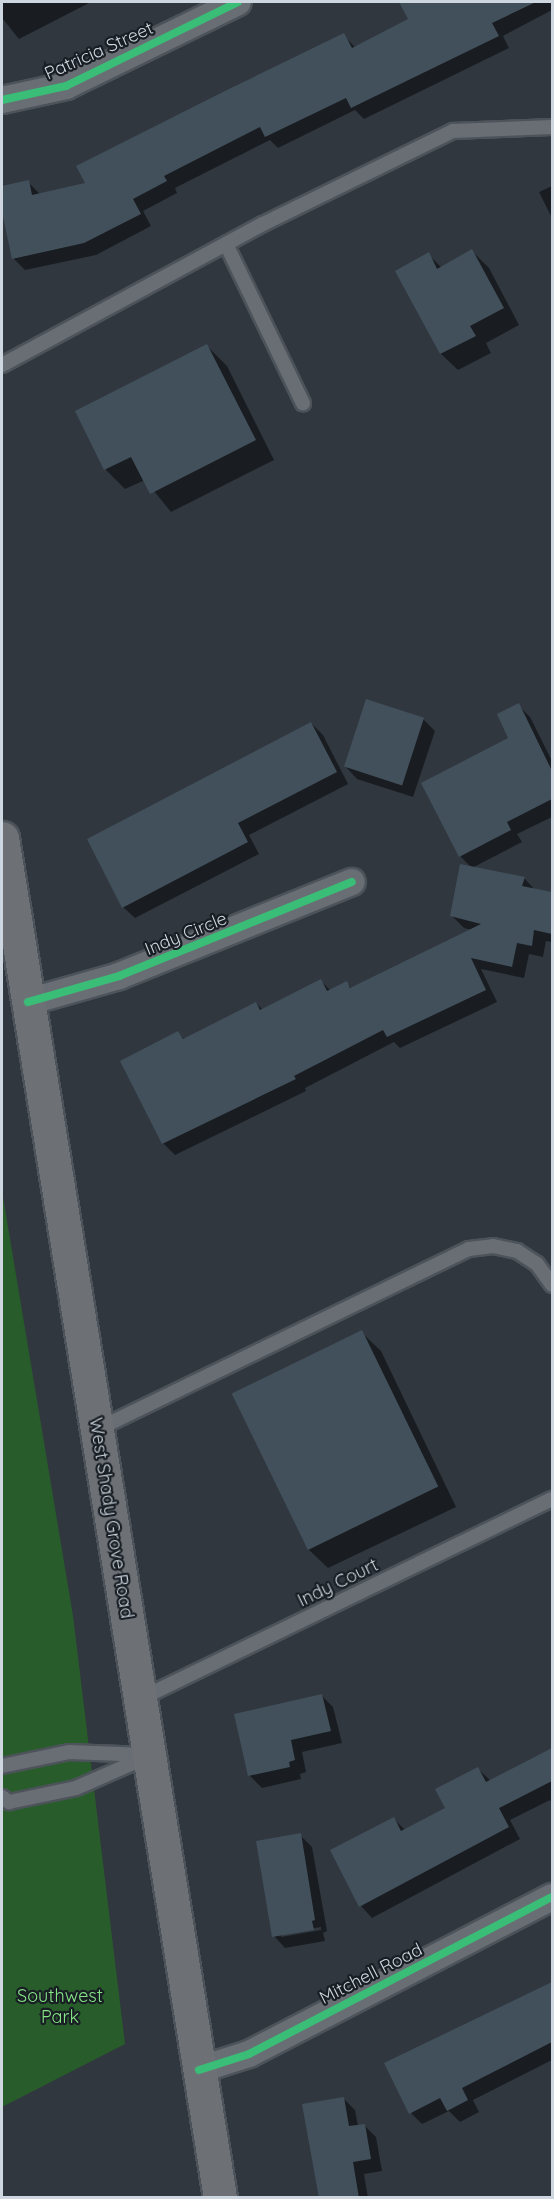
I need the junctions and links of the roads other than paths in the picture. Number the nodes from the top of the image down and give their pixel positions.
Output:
1 (238, 2) edge
2 (2, 100) edge
3 (552, 127) edge
4 (226, 244) junction
5 (2, 365) edge
6 (303, 403) dead end
7 (2, 838) edge
8 (351, 882) dead end
9 (28, 1002) junction
10 (552, 1285) edge
11 (97, 1429) junction
12 (552, 1499) edge
13 (140, 1699) junction
14 (149, 1755) junction
15 (2, 1766) edge
16 (2, 1797) edge
17 (552, 1898) edge
18 (199, 2070) junction
19 (220, 2198) edge

1 - 2 street, Patricia Street
3 - 4 lane
4 - 5 lane
4 - 6 lane
7 - 9 main road, West Shady Grove Road
8 - 9 street, Indy Circle
9 - 11 main road, West Shady Grove Road
10 - 11 lane
11 - 13 main road, West Shady Grove Road
12 - 13 lane, Indy Court
13 - 14 main road, West Shady Grove Road
14 - 15 lane
14 - 16 lane
14 - 18 main road, West Shady Grove Road
17 - 18 street, Mitchell Road
18 - 19 main road, West Shady Grove Road

